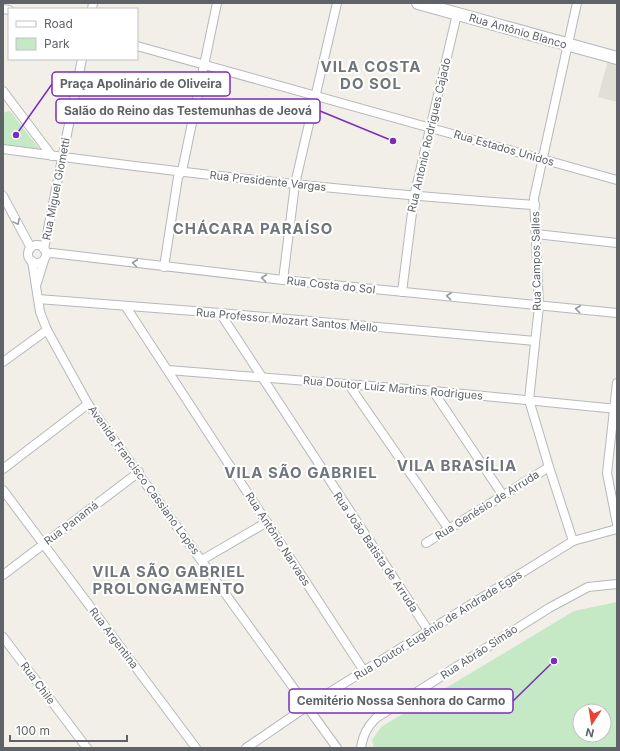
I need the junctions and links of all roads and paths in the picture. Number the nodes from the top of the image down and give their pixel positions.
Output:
1 (217, 3) edge
2 (337, 3) edge
3 (418, 3) edge
4 (577, 3) edge
5 (458, 8) edge
6 (568, 45) junction
7 (138, 46) edge
8 (617, 58) edge
9 (82, 60) edge
10 (203, 65) junction
11 (5, 94) edge
12 (315, 95) junction
13 (3, 106) edge
14 (430, 127) junction
15 (3, 149) edge
16 (52, 156) junction
17 (63, 158) junction
18 (542, 160) junction
19 (182, 171) junction
20 (617, 180) edge
21 (295, 184) junction
22 (3, 196) edge
23 (414, 197) junction
24 (535, 205) junction
25 (536, 234) junction
26 (617, 243) edge
27 (31, 248) junction
28 (45, 254) junction
29 (32, 261) junction
30 (164, 267) junction
31 (283, 280) junction
32 (36, 285) junction
33 (402, 292) junction
34 (38, 299) junction
35 (539, 306) junction
36 (126, 307) junction
37 (220, 313) junction
38 (617, 313) edge
39 (47, 330) junction
40 (535, 341) junction
41 (3, 362) edge
42 (168, 370) junction
43 (260, 376) junction
44 (617, 384) edge
45 (349, 385) junction
46 (433, 391) junction
47 (529, 400) junction
48 (88, 404) junction
49 (615, 409) edge
50 (549, 467) junction
51 (3, 469) edge
52 (139, 472) junction
53 (3, 490) edge
54 (502, 494) junction
55 (266, 522) junction
56 (617, 524) edge
57 (448, 528) junction
58 (617, 528) edge
59 (573, 541) junction
60 (426, 543) dead end
61 (43, 544) junction
62 (202, 560) junction
63 (3, 575) edge
64 (617, 584) edge
65 (428, 630) junction
66 (3, 637) edge
67 (364, 671) junction
68 (306, 707) junction
69 (87, 748) edge
70 (196, 748) edge
71 (246, 748) edge
72 (337, 748) edge
73 (361, 748) edge

1 - 10 street
2 - 12 street
3 - 5 street, Rua Antônio Blanco
4 - 6 street, Rua Campos Salles
5 - 6 street, Rua Antônio Blanco
5 - 14 street, Rua Antonio Rodrigues Cajado
6 - 8 street, Rua Antônio Blanco
6 - 18 street, Rua Campos Salles
7 - 10 street, Rua Estados Unidos
9 - 17 street, Rua Miguel Giometti
10 - 12 street, Rua Estados Unidos
10 - 19 street
11 - 13 street
11 - 16 street
12 - 14 street, Rua Estados Unidos
12 - 21 street
14 - 18 street, Rua Estados Unidos
14 - 23 street, Rua Antonio Rodrigues Cajado
15 - 16 street, Rua Presidente Vargas
16 - 17 street, Rua Presidente Vargas
17 - 19 street, Rua Presidente Vargas
17 - 28 street, Rua Miguel Giometti
18 - 20 street, Rua Estados Unidos
18 - 24 street, Rua Campos Salles
19 - 21 street, Rua Presidente Vargas
19 - 30 street
21 - 23 street, Rua Presidente Vargas
21 - 31 street
22 -> 27 street
23 - 24 street, Rua Presidente Vargas
23 - 33 street, Rua Antonio Rodrigues Cajado
24 - 25 street, Rua Campos Salles
25 - 26 street
25 - 35 street, Rua Campos Salles
27 - 28 street
27 - 29 street
28 - 29 street
30 -> 28 street, Rua Costa do Sol
28 - 32 street, Rua Miguel Giometti
29 - 32 street, Rua Miguel Giometti
31 -> 30 street, Rua Costa do Sol
31 - 33 street, Rua Costa do Sol
32 - 34 street, Rua Miguel Giometti
35 -> 33 street, Rua Costa do Sol
34 - 36 street, Rua Professor Mozart Santos Mello
34 - 39 street, Avenida Francisco Cassiano Lopes
38 -> 35 street, Rua Costa do Sol
35 - 40 street, Rua Campos Salles
36 - 37 street, Rua Professor Mozart Santos Mello
36 - 42 street, Rua Antônio Narvaes
37 - 40 street, Rua Professor Mozart Santos Mello
37 - 43 street, Rua João Batista de Arruda
39 - 41 street
39 - 48 street, Avenida Francisco Cassiano Lopes
40 - 47 street, Rua Campos Salles
42 - 43 street, Rua Doutor Luiz Martins Rodrigues
42 - 55 street, Rua Antônio Narvaes
43 - 45 street, Rua Doutor Luiz Martins Rodrigues
43 - 65 street, Rua João Batista de Arruda
44 - 49 street
45 - 46 street, Rua Doutor Luiz Martins Rodrigues
45 - 57 street
46 - 47 street, Rua Doutor Luiz Martins Rodrigues
46 - 54 street
47 - 49 street, Rua Doutor Luiz Martins Rodrigues
47 - 50 street, Rua Campos Salles
48 - 51 street
48 - 52 street, Avenida Francisco Cassiano Lopes
49 - 56 street
50 - 54 street, Rua Genésio de Arruda
50 - 59 street, Rua Campos Salles
52 - 61 street, Rua Panamá
52 - 62 street, Avenida Francisco Cassiano Lopes
53 - 61 street, Rua Argentina
54 - 57 street, Rua Genésio de Arruda
55 - 62 street
55 - 67 street, Rua Antônio Narvaes
57 - 60 street, Rua Genésio de Arruda
58 - 59 street, Rua Doutor Eugênio de Andrade Egas
59 - 65 street, Rua Doutor Eugênio de Andrade Egas
61 - 63 street, Rua Panamá
61 - 70 street, Rua Argentina
62 - 68 street, Avenida Francisco Cassiano Lopes
64 - 73 street, Rua Abrão Simão
65 - 67 street, Rua Doutor Eugênio de Andrade Egas
66 - 69 street, Rua Chile
67 - 68 street, Rua Doutor Eugênio de Andrade Egas
68 - 71 street, Rua Doutor Eugênio de Andrade Egas
68 - 72 street, Avenida Francisco Cassiano Lopes

